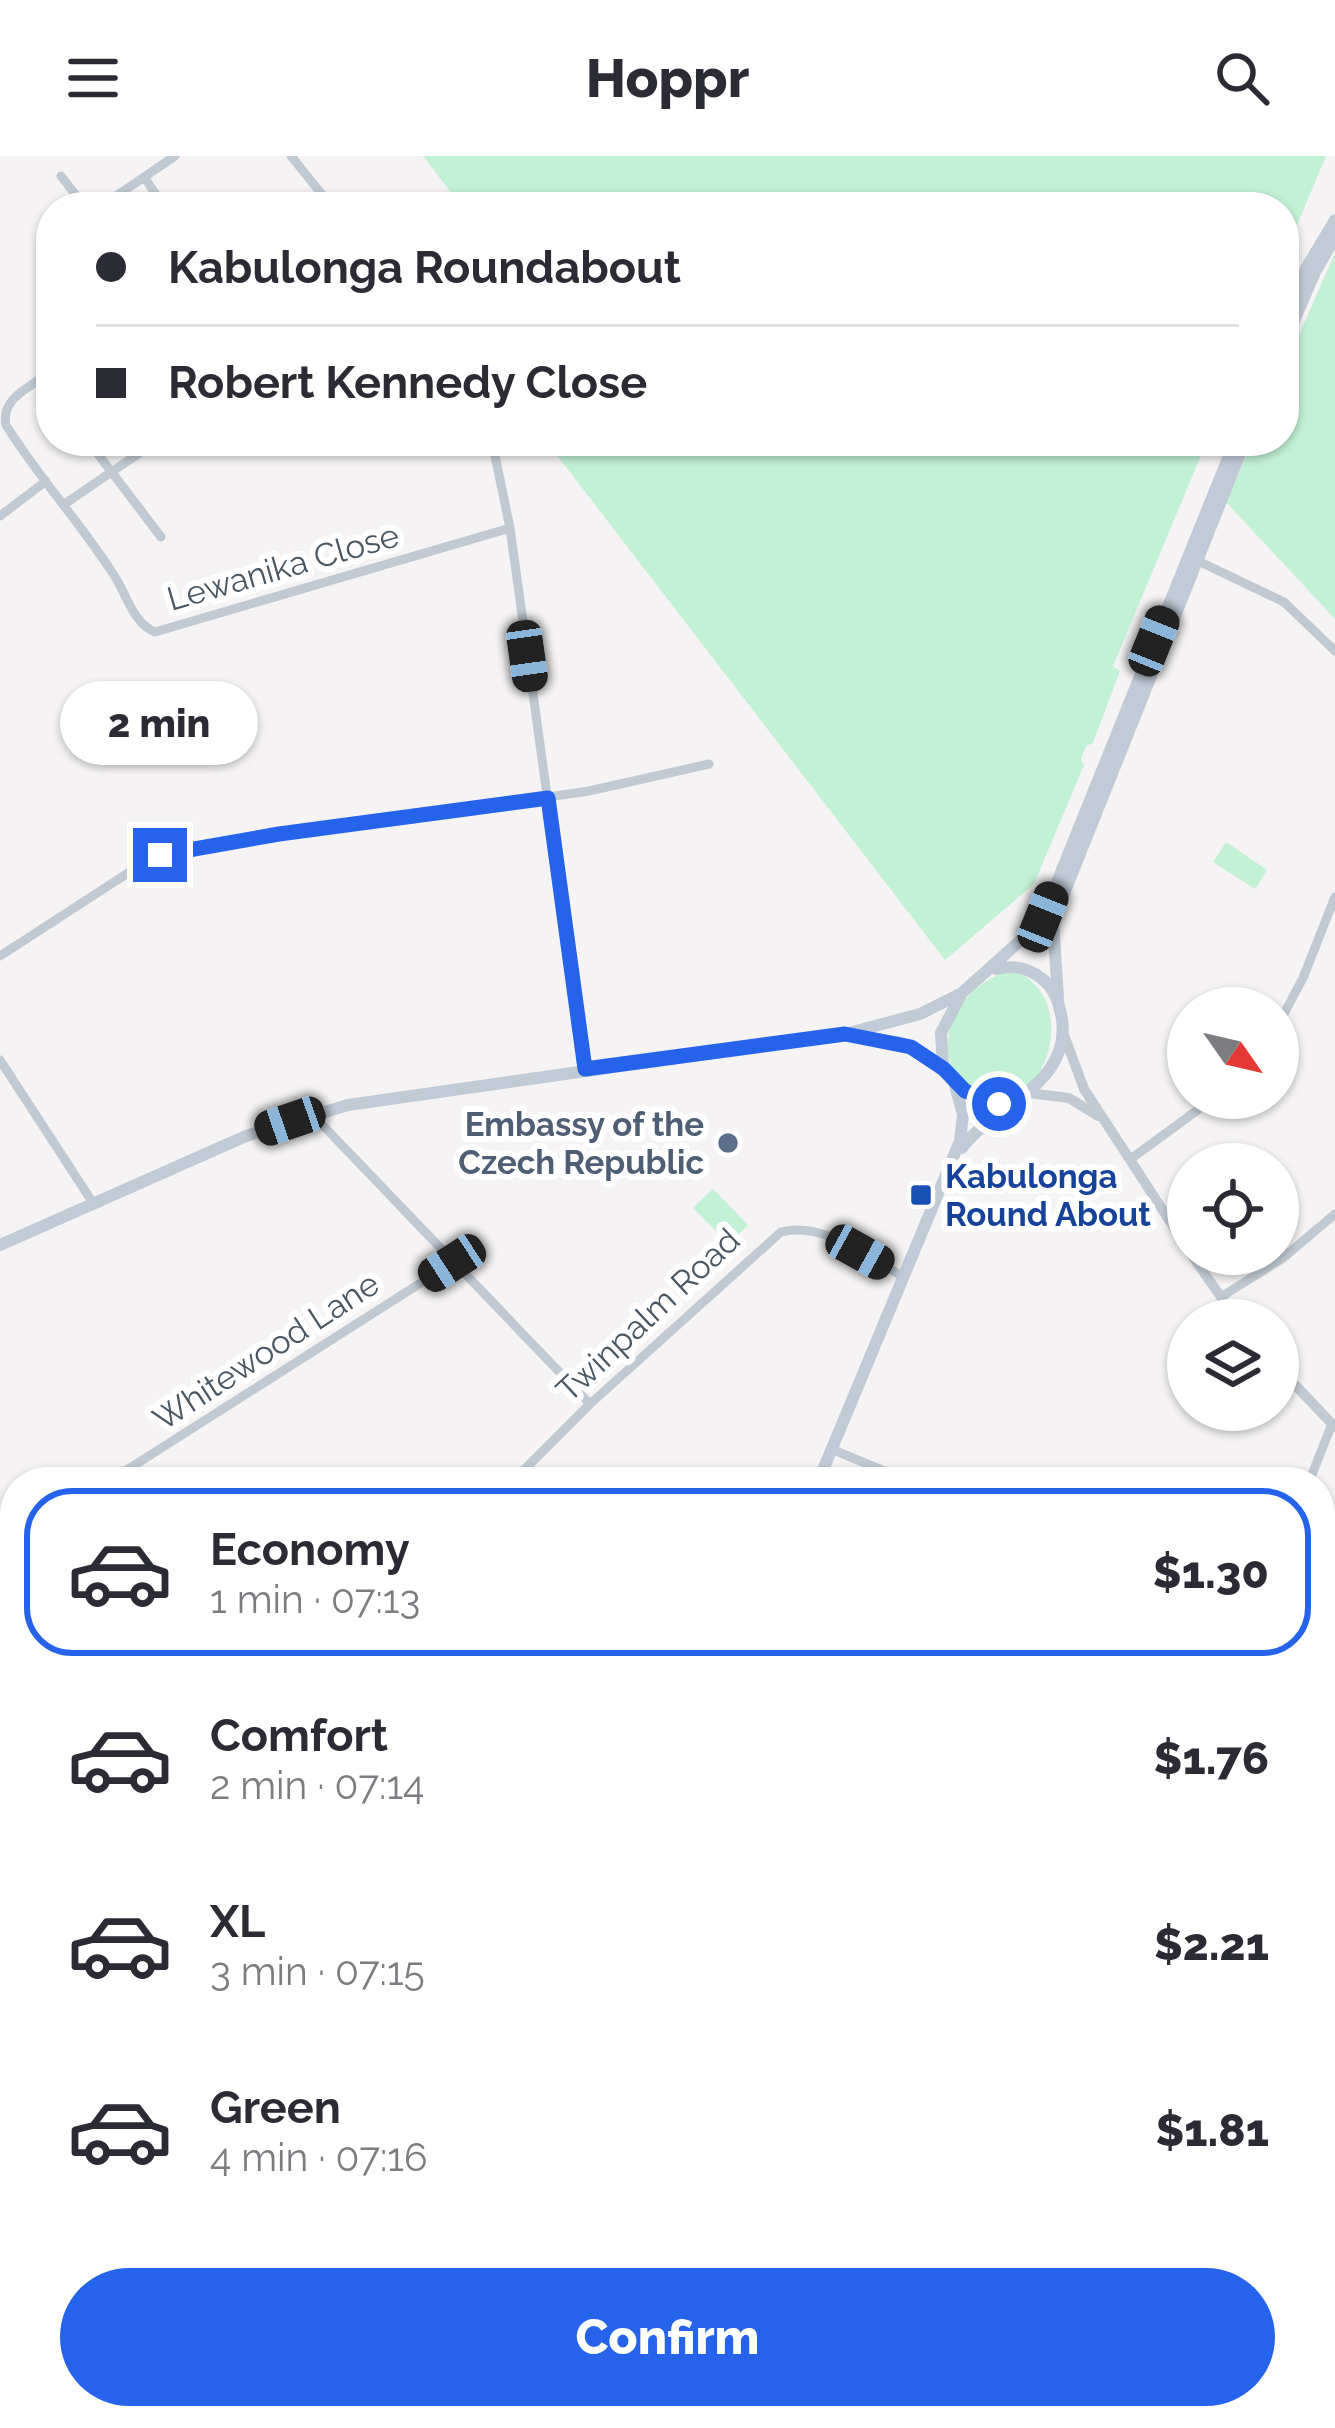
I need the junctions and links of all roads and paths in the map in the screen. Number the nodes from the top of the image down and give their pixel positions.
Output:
1 (175, 156) edge
2 (292, 156) edge
3 (61, 176) dead end
4 (145, 178) junction
5 (73, 192) edge
6 (123, 192) edge
7 (154, 192) edge
8 (320, 192) edge
9 (1335, 220) edge
10 (1335, 237) edge
11 (1299, 285) edge
12 (1299, 309) edge
13 (36, 383) edge
14 (99, 456) edge
15 (135, 456) edge
16 (495, 456) edge
17 (1229, 456) edge
18 (1239, 456) edge
19 (111, 472) junction
20 (46, 481) junction
21 (66, 503) junction
22 (0, 516) edge
23 (510, 528) junction
24 (161, 537) dead end
25 (1196, 560) junction
26 (1335, 651) edge
27 (709, 764) dead end
28 (548, 798) junction
29 (1335, 897) edge
30 (0, 956) edge
31 (988, 972) junction
32 (1298, 987) edge
33 (962, 992) junction
34 (1058, 998) junction
35 (1063, 1030) junction
36 (845, 1034) junction
37 (0, 1060) edge
38 (585, 1069) junction
39 (944, 1069) junction
40 (954, 1081) junction
41 (1023, 1097) junction
42 (313, 1114) junction
43 (1185, 1119) edge
44 (1105, 1122) junction
45 (1132, 1158) junction
46 (948, 1169) junction
47 (93, 1203) junction
48 (1167, 1214) edge
49 (1335, 1214) edge
50 (0, 1245) edge
51 (452, 1263) junction
52 (1206, 1275) edge
53 (902, 1276) junction
54 (1221, 1297) joint
55 (1299, 1388) edge
56 (590, 1404) junction
57 (1334, 1425) edge
58 (831, 1448) junction
59 (133, 1467) edge
60 (527, 1467) edge
61 (824, 1467) edge
62 (876, 1467) edge
63 (1316, 1467) edge

1 - 4 street
2 - 8 street
3 - 5 street
4 - 6 street
4 - 7 street
9 - 11 main road
10 - 12 main road
13 - 20 street
14 - 19 street
15 - 19 street
16 - 23 street
17 - 31 main road
18 - 25 main road
19 - 21 street
19 - 24 street
20 - 21 street
20 - 22 street
21 - 23 street, Lewanika Close
23 - 28 street
25 - 26 street
25 - 34 main road
27 - 28 street
28 - 30 street
28 - 38 street
29 - 32 street
31 - 33 main road
31 - 34 main road
33 - 36 main road
33 - 39 main road
34 - 35 main road
35 - 41 main road
35 - 44 street
36 - 38 main road
36 - 39 main road
37 - 47 street
38 - 42 main road
39 - 40 main road
40 - 41 main road
40 - 46 main road
41 - 44 street
41 - 46 main road
42 - 47 main road
42 - 51 street
43 - 45 street
44 - 45 street
45 - 48 street
46 - 53 main road
47 - 50 main road
49 - 54 street
51 - 56 street
51 - 59 street, Whitewood Lane
52 - 54 street
53 - 56 street, Twinpalm Road
53 - 58 main road
55 - 57 street
56 - 60 street, Twinpalm Road
57 - 63 street
58 - 61 main road
58 - 62 street

